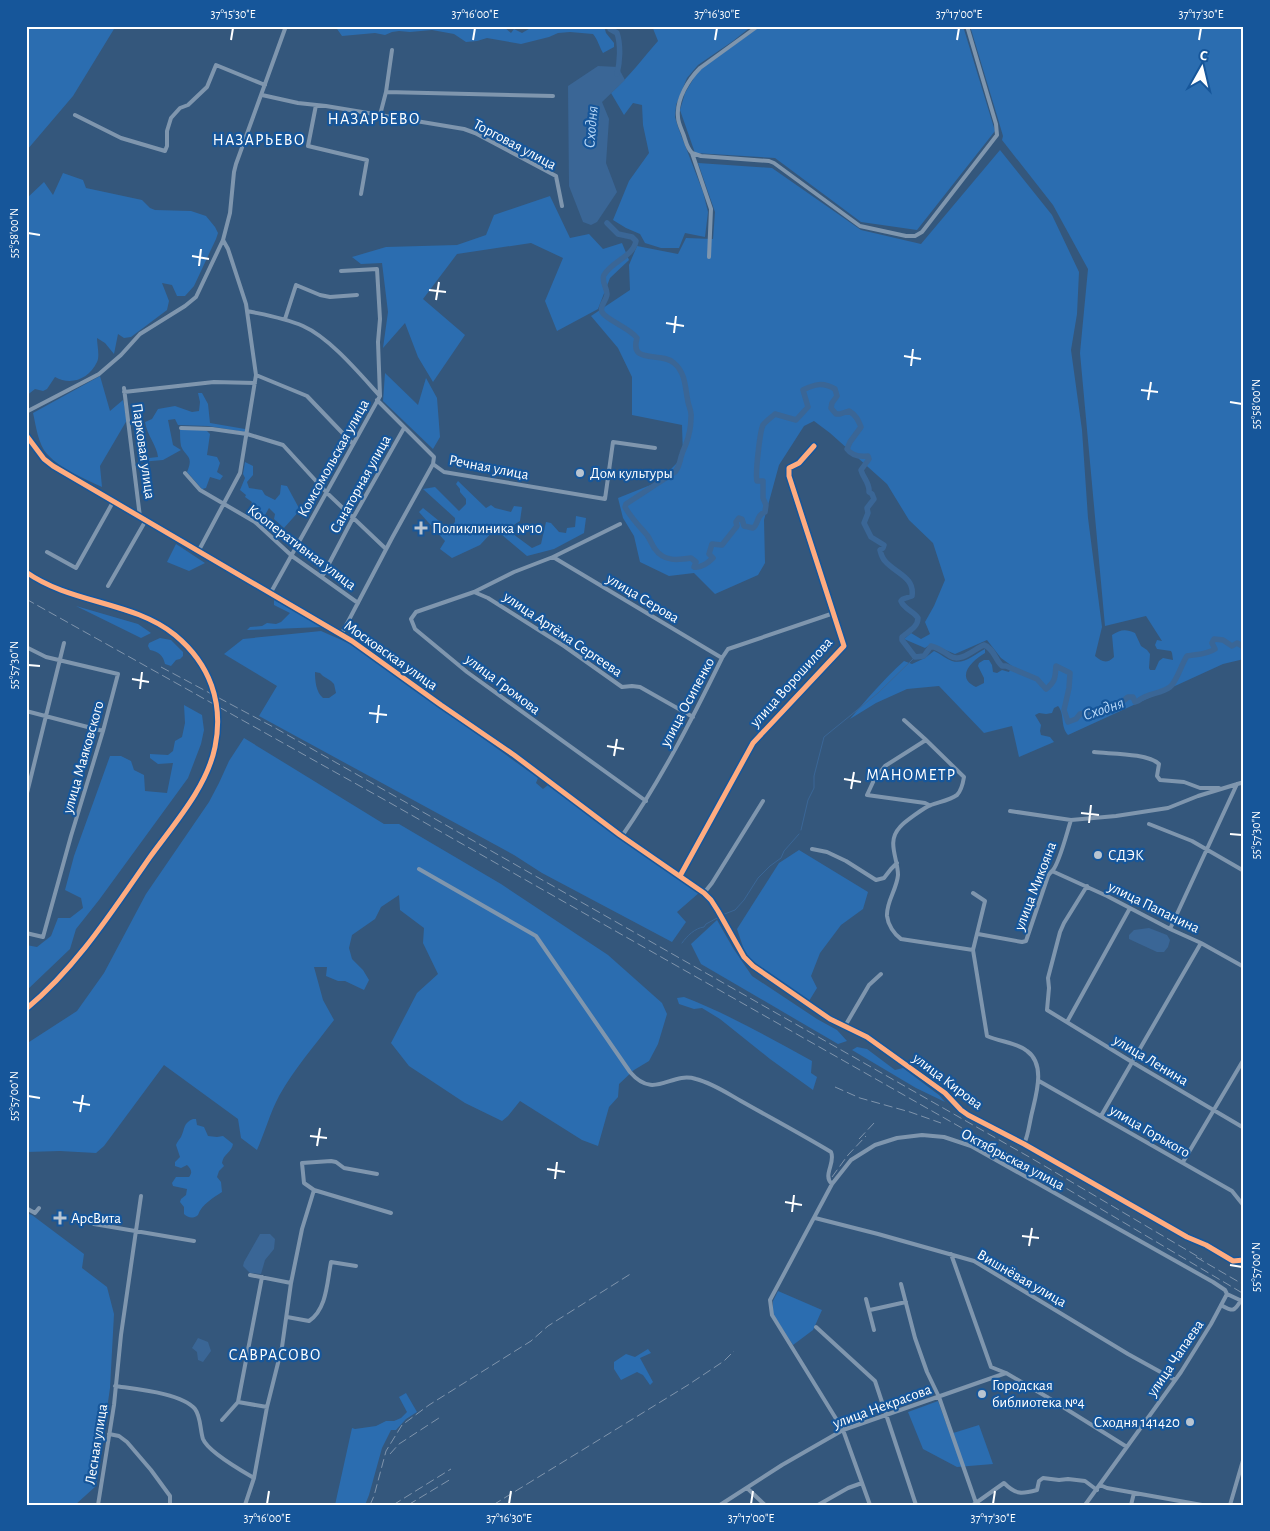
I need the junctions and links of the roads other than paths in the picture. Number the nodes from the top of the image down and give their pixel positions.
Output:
1 (286, 26) edge
2 (758, 26) edge
3 (967, 26) edge
4 (392, 50) dead end
5 (265, 86) junction
6 (386, 92) junction
7 (262, 95) junction
8 (553, 96) dead end
9 (316, 105) junction
10 (75, 115) dead end
11 (380, 116) junction
12 (692, 153) junction
13 (361, 194) dead end
14 (562, 206) dead end
15 (223, 240) junction
16 (709, 257) dead end
17 (341, 271) dead end
18 (357, 295) dead end
19 (247, 311) junction
20 (285, 319) junction
21 (256, 375) junction
22 (255, 383) junction
23 (378, 398) junction
24 (26, 412) edge
25 (181, 428) dead end
26 (404, 428) junction
27 (247, 434) junction
28 (26, 435) edge
29 (353, 444) junction
30 (814, 446) dead end
31 (655, 448) dead end
32 (433, 464) junction
33 (185, 473) dead end
34 (327, 493) junction
35 (113, 502) junction
36 (224, 504) junction
37 (140, 517) junction
38 (353, 518) junction
39 (146, 520) junction
40 (620, 524) dead end
41 (386, 549) junction
42 (47, 552) dead end
43 (198, 552) junction
44 (292, 556) junction
45 (553, 557) junction
46 (26, 572) edge
47 (322, 577) junction
48 (108, 586) dead end
49 (474, 592) junction
50 (270, 594) junction
51 (358, 603) junction
52 (834, 613) junction
53 (341, 635) junction
54 (64, 643) dead end
55 (26, 647) edge
56 (722, 658) junction
57 (60, 660) junction
58 (26, 711) edge
59 (47, 716) junction
60 (693, 718) junction
61 (904, 720) dead end
62 (104, 731) junction
63 (926, 740) junction
64 (1094, 752) dead end
65 (1244, 782) edge
66 (1237, 784) junction
67 (1224, 788) junction
68 (26, 797) edge
69 (646, 801) junction
70 (763, 801) dead end
71 (929, 805) junction
72 (1010, 811) dead end
73 (1071, 820) junction
74 (1149, 824) dead end
75 (622, 836) junction
76 (812, 848) dead end
77 (1207, 850) junction
78 (897, 863) junction
79 (419, 869) dead end
80 (1052, 871) junction
81 (1244, 871) edge
82 (680, 876) junction
83 (1087, 886) junction
84 (704, 893) junction
85 (973, 893) dead end
86 (1130, 908) junction
87 (724, 922) joint
88 (1170, 929) junction
89 (26, 933) edge
90 (978, 934) junction
91 (1201, 943) junction
92 (973, 950) junction
93 (1244, 967) edge
94 (881, 974) dead end
95 (26, 1009) edge
96 (1067, 1022) junction
97 (845, 1026) junction
98 (1244, 1059) edge
99 (1132, 1062) junction
100 (1039, 1081) junction
101 (1213, 1110) junction
102 (1101, 1116) junction
103 (1244, 1128) edge
104 (1024, 1144) junction
105 (1183, 1162) junction
106 (377, 1174) dead end
107 (832, 1184) junction
108 (314, 1190) junction
109 (141, 1196) dead end
110 (1244, 1206) edge
111 (26, 1208) edge
112 (39, 1208) dead end
113 (391, 1213) dead end
114 (815, 1218) junction
115 (94, 1224) dead end
116 (135, 1231) junction
117 (194, 1241) dead end
118 (951, 1254) junction
119 (1244, 1260) edge
120 (356, 1266) dead end
121 (250, 1275) dead end
122 (262, 1277) junction
123 (291, 1283) junction
124 (901, 1284) dead end
125 (1227, 1294) junction
126 (866, 1299) dead end
127 (1242, 1301) edge
128 (906, 1302) junction
129 (1221, 1305) junction
130 (870, 1310) junction
131 (286, 1317) junction
132 (816, 1327) dead end
133 (874, 1330) dead end
134 (1006, 1373) junction
135 (1175, 1380) junction
136 (115, 1386) junction
137 (939, 1397) junction
138 (238, 1402) junction
139 (267, 1407) junction
140 (886, 1415) junction
141 (222, 1420) dead end
142 (843, 1430) junction
143 (109, 1434) junction
144 (1127, 1447) junction
145 (1244, 1457) edge
146 (254, 1478) junction
147 (862, 1483) junction
148 (1100, 1485) junction
149 (747, 1488) junction
150 (1097, 1490) junction
151 (1134, 1493) junction
152 (974, 1504) edge
153 (98, 1505) edge
154 (170, 1505) edge
155 (245, 1505) edge
156 (720, 1505) edge
157 (765, 1505) edge
158 (818, 1505) edge
159 (870, 1505) edge
160 (916, 1505) edge
161 (1085, 1505) edge
162 (1131, 1505) edge
163 (1202, 1505) edge
164 (1230, 1505) edge

1 - 5 street
2 - 12 street
3 - 12 street
4 - 6 street
5 - 7 street
5 - 10 street
6 - 8 street
6 - 11 street
7 - 9 street, Торговая улица
7 - 15 street
9 - 11 street, Торговая улица
9 - 13 street
11 - 14 street, Торговая улица
12 - 16 street
15 - 19 street
15 - 24 street
17 - 23 street, Комсомольская улица
18 - 20 street
19 - 20 street
19 - 21 street
20 - 23 street
21 - 22 street
21 - 29 street
22 - 27 street
22 - 37 street, Парковая улица
23 - 26 street
23 - 29 street, Комсомольская улица
25 - 27 street
26 - 32 street
26 - 38 street, Санаторная улица
27 - 34 street
27 - 36 street
28 - 35 street, Московская улица
29 - 34 street, Комсомольская улица
30 - 52 street, улица Ворошилова
31 - 32 street, Речная улица
32 - 41 street, Речная улица
33 - 36 street, Кооперативная улица
34 - 38 street
34 - 44 street, Комсомольская улица
35 - 37 street, Московская улица
35 - 42 street
36 - 43 street
36 - 44 street, Кооперативная улица
37 - 39 street, Московская улица
38 - 41 street
38 - 47 street, Санаторная улица
39 - 43 street, Московская улица
39 - 48 street
40 - 45 street
41 - 51 street, Речная улица
43 - 50 street, Московская улица
44 - 47 street, Кооперативная улица
44 - 50 street, Комсомольская улица
45 - 49 street
45 - 56 street, улица Серова
46 - 95 street, bridge
47 - 51 street, Кооперативная улица
49 - 60 street, улица Артёма Сергеева
49 - 69 street, улица Громова
50 - 53 street, Московская улица
51 - 53 street, Речная улица
52 - 56 street, улица Осипенко
52 - 82 street, улица Ворошилова
53 - 75 street, Московская улица
54 - 57 street
55 - 57 street, улица Маяковского
56 - 60 street, улица Осипенко
57 - 59 street
57 - 62 street, улица Маяковского
58 - 59 street
59 - 62 street
59 - 68 street
60 - 69 street, улица Осипенко
61 - 63 street
62 - 89 street, улица Маяковского
63 - 71 street
63 - 71 street
64 - 67 street
65 - 66 street
66 - 67 street
66 - 77 street
67 - 73 street
69 - 75 street, улица Осипенко
70 - 84 street
71 - 78 street
72 - 73 street
73 - 80 street, улица Микояна
74 - 77 street
75 - 82 street, Московская улица
76 - 78 street
77 - 81 street
77 - 88 street
78 - 92 street
79 - 107 street
80 - 83 street, улица Папанина
80 - 90 street, улица Микояна
82 - 84 street, Московская улица
83 - 86 street, улица Папанина
83 - 96 street, улица Ленина
84 - 87 street, Московская улица
85 - 90 street
86 - 88 street, улица Папанина
86 - 96 street
87 - 97 street, улица Кирова
88 - 91 street, улица Папанина
90 - 92 street
91 - 93 street, улица Папанина
91 - 99 street
92 - 100 street
94 - 97 street
96 - 99 street, улица Ленина
97 - 104 street, улица Кирова
98 - 101 street
99 - 101 street, улица Ленина
99 - 102 street
100 - 102 street, улица Горького
100 - 104 street
101 - 103 street, улица Ленина
101 - 105 street
102 - 105 street, улица Горького
104 - 119 street, улица Кирова
105 - 110 street, улица Горького
106 - 108 street
107 - 114 street, Октябрьская улица
107 - 125 street, Октябрьская улица
108 - 113 street
108 - 123 street
109 - 116 street, Лесная улица
111 - 112 street
114 - 118 street, Вишнёвая улица
114 - 142 street, Октябрьская улица
115 - 116 street
116 - 117 street
116 - 136 street, Лесная улица
118 - 134 street
118 - 135 street, Вишнёвая улица
120 - 131 street
121 - 122 street
122 - 123 street
122 - 138 street
123 - 131 street
124 - 128 street
125 - 127 street, Октябрьская улица
125 - 129 street, улица Чапаева
126 - 130 street
127 - 129 street
128 - 130 street
128 - 137 street
129 - 135 street, улица Чапаева
130 - 133 street
131 - 139 street
132 - 140 street
134 - 137 street, улица Некрасова
134 - 144 street
135 - 144 street, улица Чапаева
136 - 143 street, Лесная улица
136 - 146 street
137 - 140 street, улица Некрасова
137 - 152 street
138 - 139 street
138 - 141 street
139 - 146 street
140 - 142 street, улица Некрасова
140 - 160 street
142 - 147 street
142 - 149 street, улица Некрасова
143 - 153 street, Лесная улица
143 - 154 street
144 - 148 street, улица Чапаева
145 - 164 street
146 - 155 street
147 - 158 street
147 - 159 street
148 - 150 street, улица Чапаева
148 - 151 street
149 - 156 street, улица Некрасова
149 - 157 street
150 - 152 street
150 - 161 street, улица Чапаева
151 - 162 street
151 - 163 street

